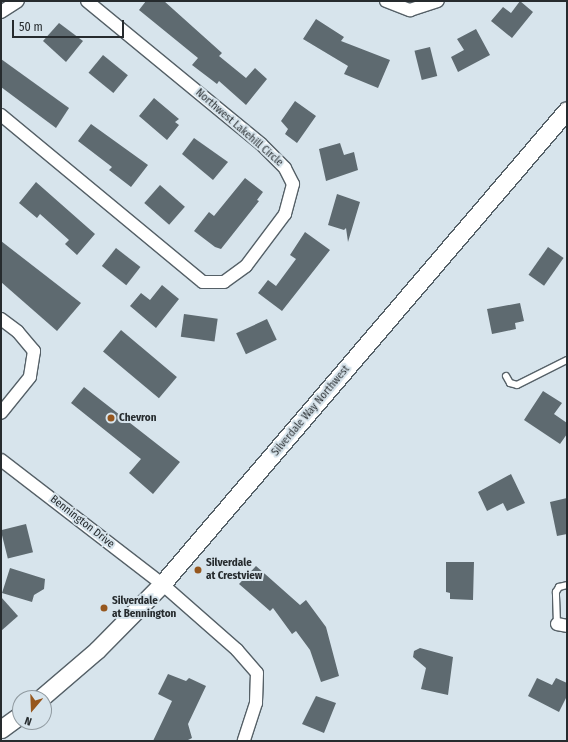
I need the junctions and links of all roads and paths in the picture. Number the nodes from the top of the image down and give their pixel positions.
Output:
1 (18, 1) edge
2 (87, 1) edge
3 (386, 1) edge
4 (438, 1) edge
5 (1, 12) edge
6 (567, 110) edge
7 (1, 115) edge
8 (1, 319) edge
9 (567, 360) edge
10 (506, 376) dead end
11 (1, 413) edge
12 (1, 460) edge
13 (162, 584) junction
14 (567, 585) edge
15 (562, 625) edge
16 (51, 690) edge
17 (12, 721) edge
18 (1, 729) edge
19 (244, 741) edge

1 - 5 street
2 - 7 street, Northwest Lakehill Circle
3 - 4 street
6 - 13 main road, Silverdale Way Northwest
8 - 11 street
9 - 10 lane
12 - 13 street, Bennington Drive
13 - 16 main road, Silverdale Way Northwest
13 - 19 street, Bennington Drive
14 - 15 lane
17 - 18 main road

